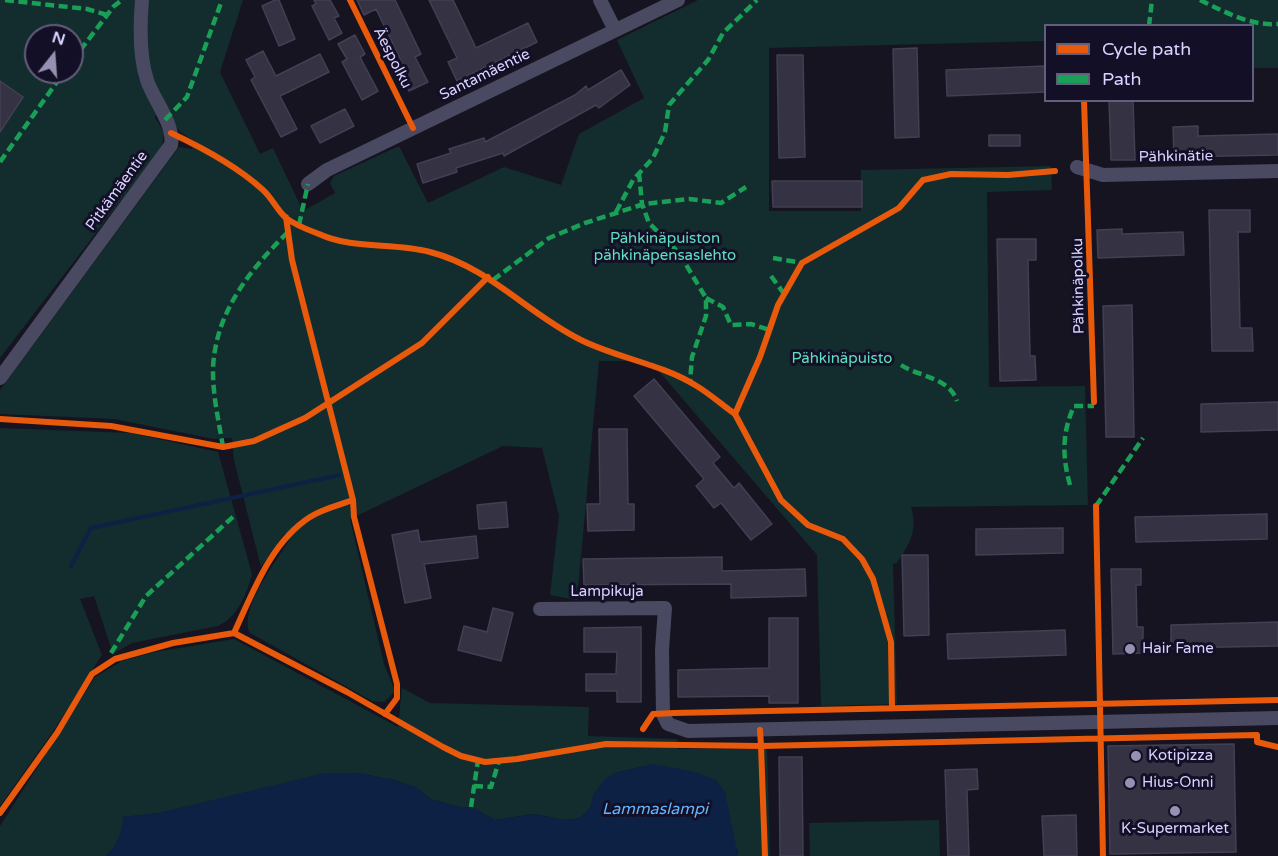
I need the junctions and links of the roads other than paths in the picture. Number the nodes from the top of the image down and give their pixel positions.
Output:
1 (142, 0) edge
2 (600, 0) edge
3 (678, 0) edge
4 (615, 30) junction
5 (1077, 167) dead end
6 (1278, 171) edge
7 (309, 184) dead end
8 (0, 378) edge
9 (540, 609) dead end
10 (1278, 718) edge

1 - 8 street, Pitkämäentie
2 - 4 street
3 - 4 street, Santamäentie
4 - 7 street, Santamäentie
5 - 6 street, Pähkinätie
9 - 10 street, Lampikuja

